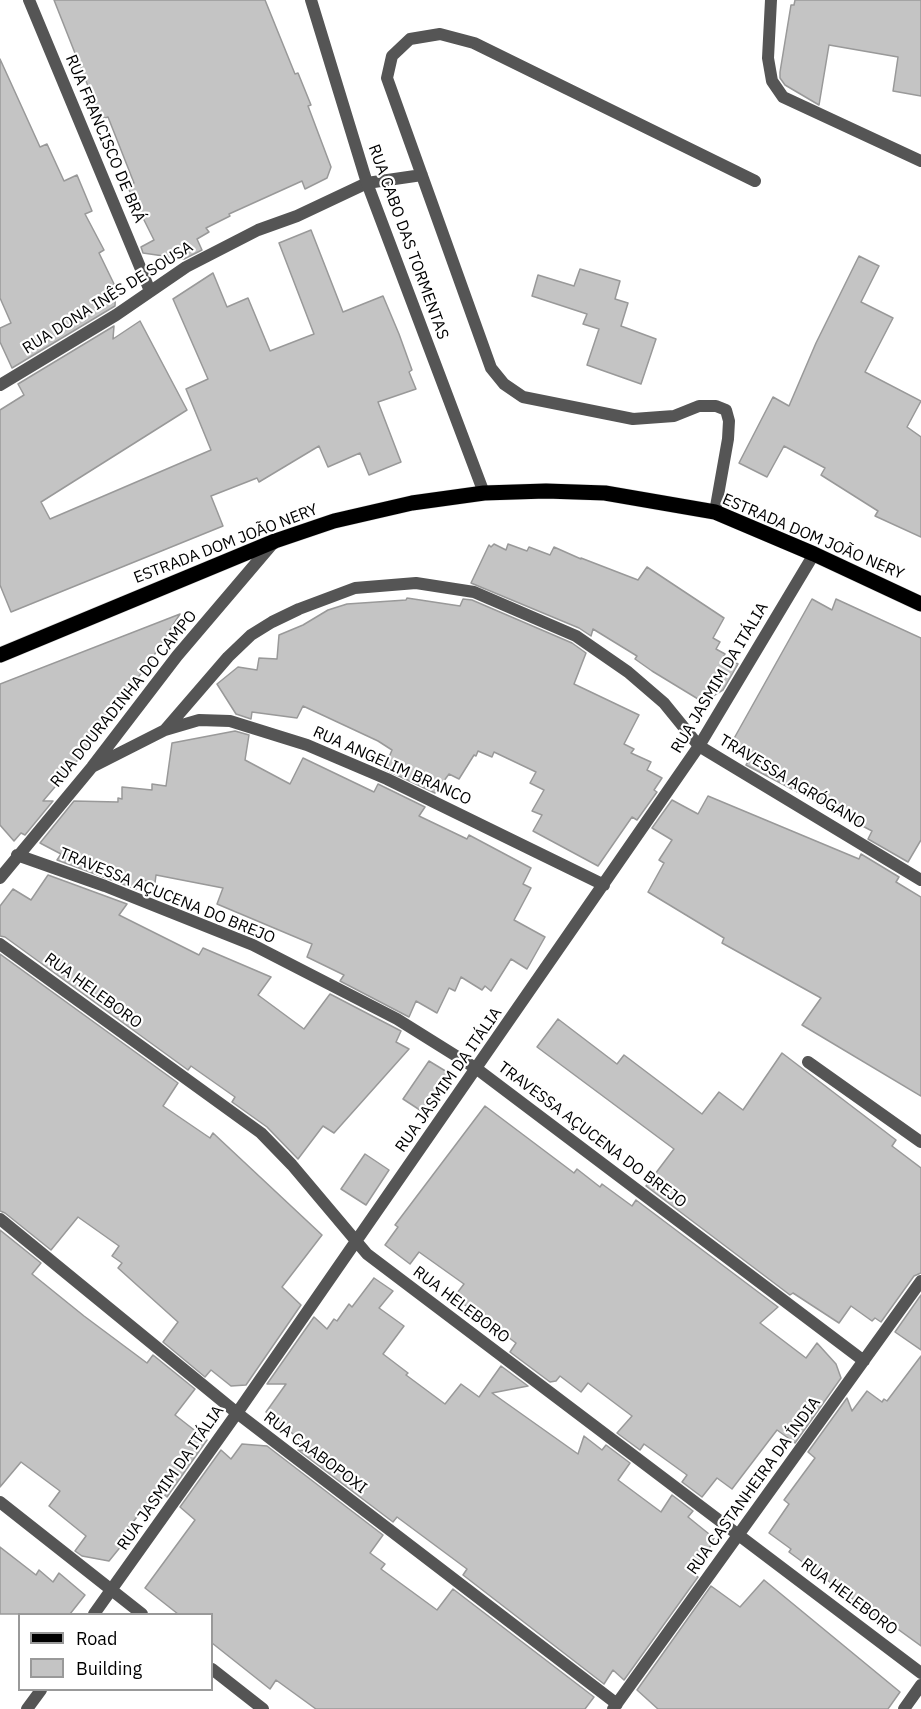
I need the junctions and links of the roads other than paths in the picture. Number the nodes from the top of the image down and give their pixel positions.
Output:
1 (29, 0) edge
2 (311, 0) edge
3 (771, 0) edge
4 (921, 161) edge
5 (422, 175) junction
6 (755, 181) dead end
7 (367, 183) junction
8 (150, 291) junction
9 (0, 385) edge
10 (484, 493) junction
11 (715, 513) junction
12 (275, 542) junction
13 (814, 554) junction
14 (921, 604) edge
15 (0, 655) edge
16 (165, 730) junction
17 (699, 746) junction
18 (92, 767) junction
19 (17, 855) junction
20 (0, 878) edge
21 (921, 880) edge
22 (604, 885) junction
23 (0, 944) edge
24 (808, 1062) dead end
25 (477, 1069) junction
26 (921, 1142) edge
27 (0, 1219) edge
28 (356, 1242) junction
29 (921, 1281) edge
30 (864, 1361) junction
31 (237, 1413) junction
32 (0, 1502) edge
33 (740, 1534) junction
34 (111, 1590) junction
35 (95, 1613) edge
36 (141, 1613) edge
37 (213, 1670) edge
38 (921, 1673) edge
39 (921, 1685) edge
40 (40, 1691) edge
41 (615, 1707) edge
42 (27, 1709) edge
43 (263, 1709) edge
44 (904, 1709) edge

1 - 8 street, RUA FRANCISCO DE BRÁ
2 - 7 street, RUA CABO DAS TORMENTAS
3 - 4 street
5 - 6 street
5 - 7 street, RUA DONA INÊS DE SOUSA
5 - 11 street
7 - 8 street, RUA DONA INÊS DE SOUSA
7 - 10 street, RUA CABO DAS TORMENTAS
8 - 9 street, RUA DONA INÊS DE SOUSA
10 - 11 main road, ESTRADA DOM JOÃO NERY
10 - 12 main road, ESTRADA DOM JOÃO NERY
11 - 13 main road, ESTRADA DOM JOÃO NERY
12 - 15 main road, ESTRADA DOM JOÃO NERY
12 - 18 street, RUA DOURADINHA DO CAMPO
13 - 14 main road, ESTRADA DOM JOÃO NERY
13 - 17 street, RUA JASMIM DA ITÁLIA
16 - 17 street, TRAVESSA AGRÓGANO
16 - 18 street, RUA ANGELIM BRANCO
16 - 22 street, RUA ANGELIM BRANCO
17 - 21 street, TRAVESSA AGRÓGANO
17 - 22 street, RUA JASMIM DA ITÁLIA
18 - 19 street, RUA DOURADINHA DO CAMPO
19 - 20 street, RUA DOURADINHA DO CAMPO
19 - 25 street, TRAVESSA AÇUCENA DO BREJO
22 - 25 street, RUA JASMIM DA ITÁLIA
23 - 28 street, RUA HELEBORO
24 - 26 street
25 - 28 street, RUA JASMIM DA ITÁLIA
25 - 30 street, TRAVESSA AÇUCENA DO BREJO
27 - 31 street, RUA CAABOPOXI
28 - 31 street, RUA JASMIM DA ITÁLIA
28 - 33 street, RUA HELEBORO
29 - 30 street, RUA CASTANHEIRA DA ÍNDIA
30 - 33 street, RUA CASTANHEIRA DA ÍNDIA
31 - 34 street, RUA JASMIM DA ITÁLIA
31 - 41 street, RUA CAABOPOXI
32 - 34 street
33 - 38 street, RUA HELEBORO
33 - 41 street, RUA CASTANHEIRA DA ÍNDIA
34 - 35 street, RUA JASMIM DA ITÁLIA
34 - 36 street
37 - 43 street
39 - 44 street
40 - 42 street

